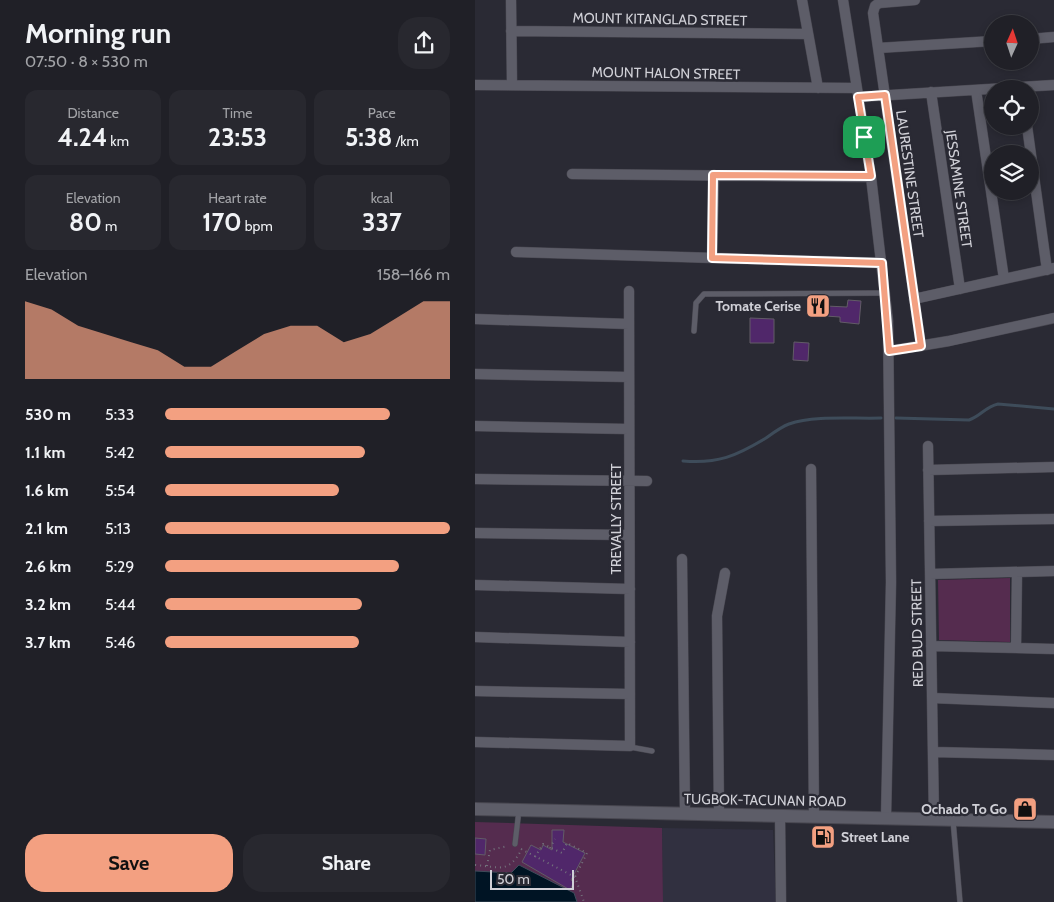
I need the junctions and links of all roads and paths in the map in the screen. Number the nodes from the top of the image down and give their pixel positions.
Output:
1 (511, 0) edge
2 (802, 0) edge
3 (843, 0) edge
4 (915, 0) edge
5 (511, 31) junction
6 (808, 34) junction
7 (1054, 37) edge
8 (1039, 38) edge
9 (984, 42) edge
10 (878, 48) junction
11 (475, 85) edge
12 (512, 85) junction
13 (1054, 85) edge
14 (1039, 86) edge
15 (818, 88) junction
16 (976, 90) junction
17 (984, 90) edge
18 (931, 92) junction
19 (858, 93) junction
20 (885, 95) junction
21 (1028, 135) edge
22 (572, 174) dead end
23 (713, 175) junction
24 (871, 176) junction
25 (516, 252) dead end
26 (712, 258) junction
27 (882, 263) junction
28 (1050, 269) edge
29 (1004, 279) junction
30 (960, 289) junction
31 (629, 291) dead end
32 (885, 293) junction
33 (914, 299) junction
34 (1054, 318) edge
35 (475, 320) edge
36 (629, 324) junction
37 (694, 331) dead end
38 (921, 346) junction
39 (889, 351) junction
40 (475, 374) edge
41 (629, 377) junction
42 (475, 426) edge
43 (629, 429) junction
44 (928, 446) dead end
45 (1054, 467) edge
46 (811, 468) dead end
47 (928, 470) junction
48 (475, 479) edge
49 (629, 481) junction
50 (647, 482) dead end
51 (1054, 519) edge
52 (929, 521) junction
53 (475, 533) edge
54 (629, 535) junction
55 (682, 559) dead end
56 (1054, 571) edge
57 (1017, 572) junction
58 (725, 573) dead end
59 (930, 574) junction
60 (475, 585) edge
61 (630, 589) junction
62 (475, 637) edge
63 (630, 642) junction
64 (931, 646) junction
65 (1016, 648) junction
66 (1054, 649) edge
67 (475, 691) edge
68 (630, 694) junction
69 (932, 698) junction
70 (1054, 703) edge
71 (475, 742) edge
72 (630, 746) junction
73 (652, 751) dead end
74 (933, 752) junction
75 (1054, 755) edge
76 (475, 809) edge
77 (519, 810) junction
78 (685, 814) junction
79 (719, 815) junction
80 (779, 816) junction
81 (814, 817) junction
82 (886, 818) junction
83 (934, 819) junction
84 (953, 820) junction
85 (1054, 822) edge
86 (555, 839) dead end
87 (515, 844) joint
88 (550, 848) junction
89 (535, 857) junction
90 (475, 865) edge
91 (487, 866) junction
92 (575, 877) junction
93 (584, 902) edge
94 (781, 902) edge
95 (960, 902) edge

1 - 5 street
2 - 6 street
3 - 19 street
4 - 10 street, LAURESTINE STREET
5 - 6 street, MOUNT KITANGLAD STREET
5 - 12 street
6 - 15 street
7 - 8 street
9 - 10 street
10 - 20 street, LAURESTINE STREET
11 - 12 street, MOUNT HALON STREET
12 - 15 street, MOUNT HALON STREET
13 - 14 street, MOUNT HALON STREET
15 - 19 street, MOUNT HALON STREET
16 - 17 street, MOUNT HALON STREET
16 - 18 street, MOUNT HALON STREET
16 - 29 street
18 - 20 street, MOUNT HALON STREET
18 - 30 street, JESSAMINE STREET
19 - 20 street, MOUNT HALON STREET
19 - 24 street
20 - 33 street, LAURESTINE STREET
21 - 28 street
22 - 23 street
23 - 24 street
23 - 26 street
24 - 27 street
25 - 26 street
26 - 27 street
27 - 32 street
28 - 29 street
29 - 30 street
30 - 33 street
31 - 36 street, TREVALLY STREET
32 - 37 lane
32 - 39 street
33 - 38 street, LAURESTINE STREET
34 - 38 street
35 - 36 street
36 - 41 street, TREVALLY STREET
38 - 39 street
39 - 82 street
40 - 41 street
41 - 43 street, TREVALLY STREET
42 - 43 street
43 - 49 street, TREVALLY STREET
44 - 47 street, RED BUD STREET
45 - 47 street
46 - 81 street
47 - 52 street, RED BUD STREET
48 - 49 street
49 - 50 street
49 - 54 street, TREVALLY STREET
51 - 52 street
52 - 59 street, RED BUD STREET
53 - 54 street
54 - 61 street, TREVALLY STREET
55 - 78 street
56 - 57 street
57 - 59 street
57 - 65 street
58 - 79 street
59 - 64 street, RED BUD STREET
60 - 61 street
61 - 63 street, TREVALLY STREET
62 - 63 street
63 - 68 street, TREVALLY STREET
64 - 65 street
64 - 69 street, RED BUD STREET
65 - 66 street
67 - 68 street
68 - 72 street, TREVALLY STREET
69 - 70 street
69 - 74 street, RED BUD STREET
71 - 72 street
72 - 73 lane
74 - 75 street
74 - 83 street, RED BUD STREET
76 - 77 street, TUGBOK-TACUNAN ROAD
77 - 78 street, TUGBOK-TACUNAN ROAD
77 - 87 lane
78 - 79 street, TUGBOK-TACUNAN ROAD
79 - 80 street, TUGBOK-TACUNAN ROAD
80 - 81 street, TUGBOK-TACUNAN ROAD
80 - 94 street
81 - 82 street, TUGBOK-TACUNAN ROAD
82 - 83 street, TUGBOK-TACUNAN ROAD
83 - 84 street, TUGBOK-TACUNAN ROAD
84 - 85 street, TUGBOK-TACUNAN ROAD
84 - 95 lane
86 - 88 path
87 - 91 path
88 - 89 path
88 - 92 path
89 - 91 path
89 - 92 path
90 - 91 path
92 - 93 path

